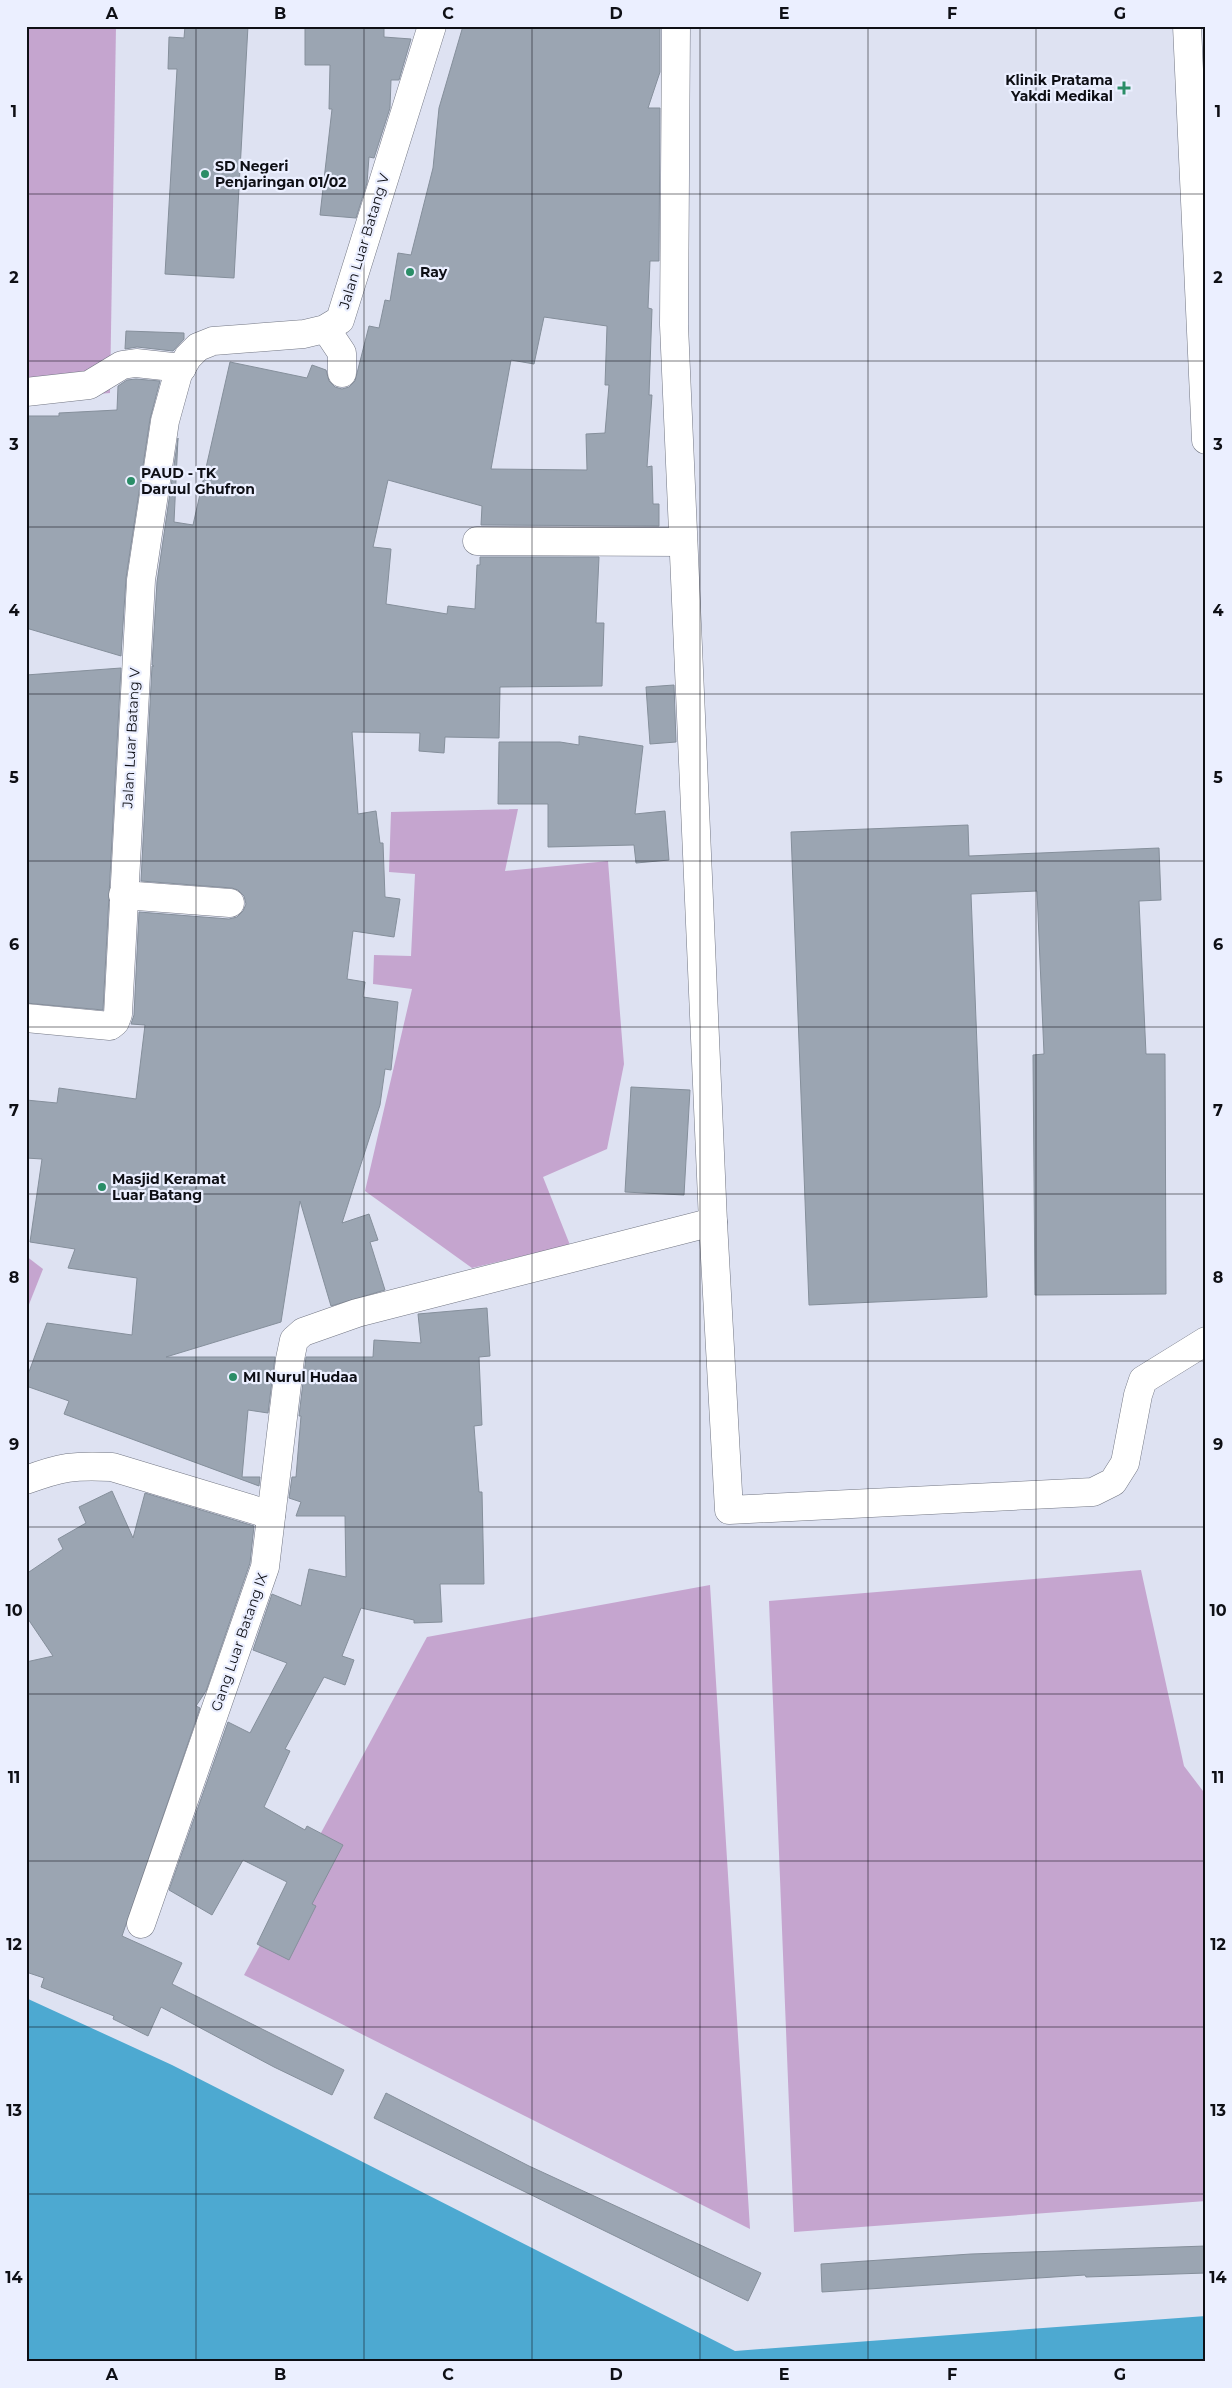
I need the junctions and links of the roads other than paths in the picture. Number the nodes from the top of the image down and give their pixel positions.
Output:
1 (432, 26) edge
2 (676, 26) edge
3 (1187, 26) edge
4 (326, 329) junction
5 (182, 368) junction
6 (342, 373) dead end
7 (26, 392) edge
8 (1206, 440) edge
9 (477, 541) dead end
10 (683, 542) junction
11 (123, 895) junction
12 (230, 903) dead end
13 (26, 1018) edge
14 (713, 1222) junction
15 (1206, 1341) edge
16 (26, 1480) edge
17 (271, 1515) junction
18 (142, 1924) dead end

1 - 4 street, Jalan Luar Batang V
2 - 10 street
3 - 8 street
4 - 5 street, Jalan Luar Batang V
4 - 6 street
5 - 7 street
5 - 11 street, Jalan Luar Batang V
9 - 10 street
10 - 14 street
11 - 12 street
11 - 13 street, Jalan Luar Batang V
14 - 15 street
14 - 17 street, Gang Luar Batang IX
16 - 17 street
17 - 18 street, Gang Luar Batang IX

